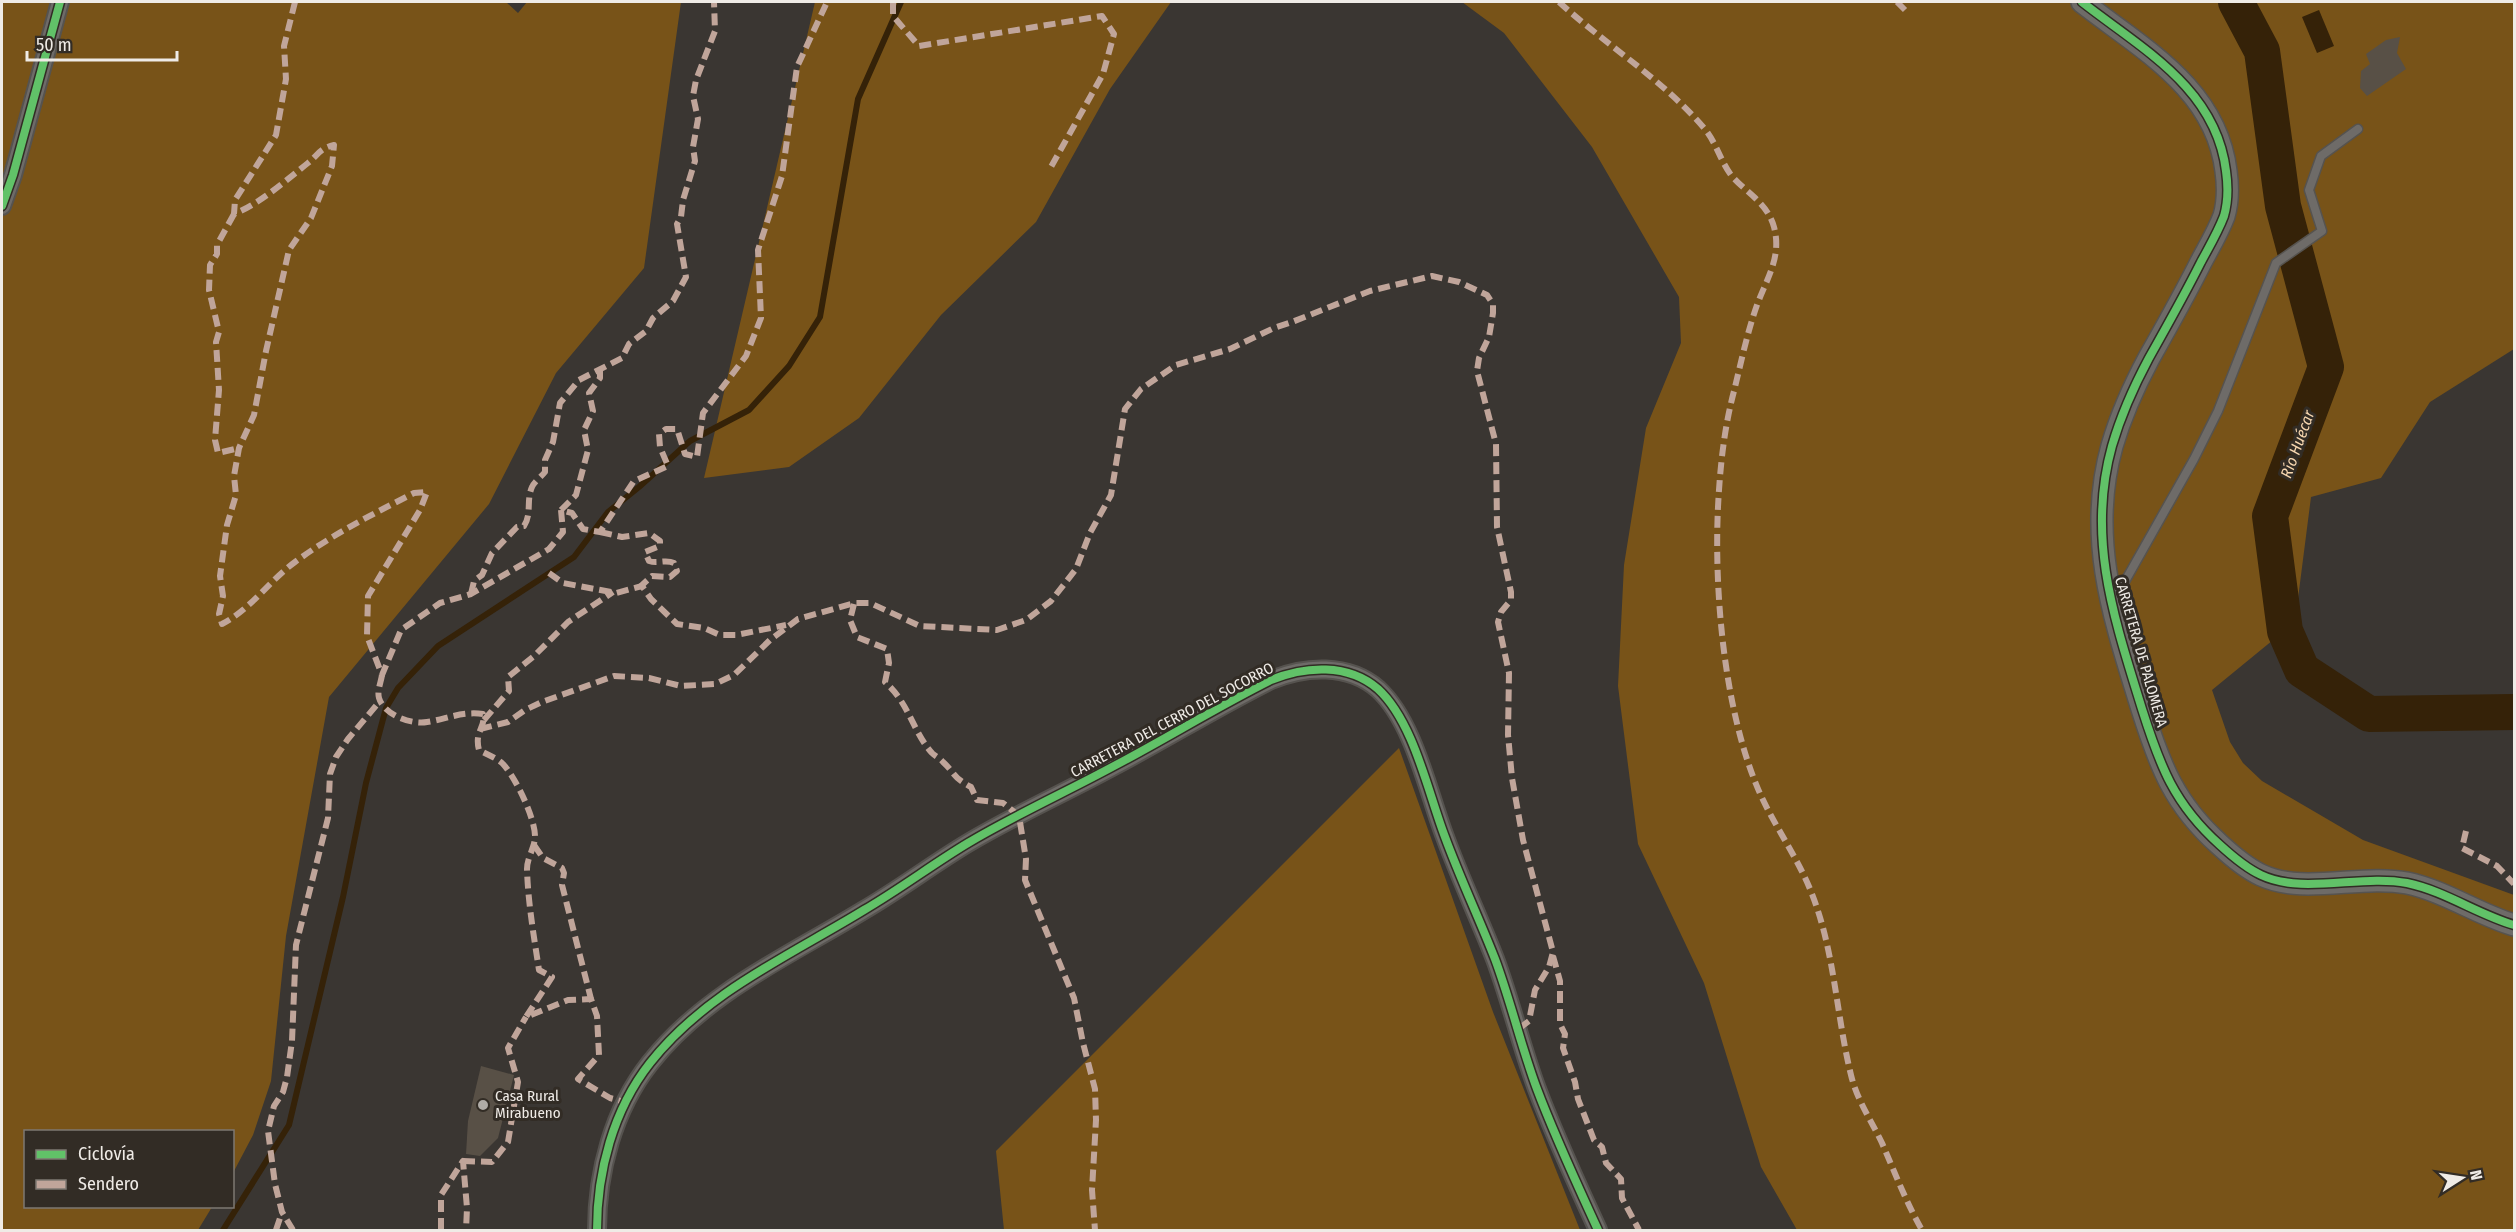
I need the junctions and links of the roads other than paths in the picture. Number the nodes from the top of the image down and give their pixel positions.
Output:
1 (60, 2) edge
2 (2082, 2) edge
3 (2358, 129) dead end
4 (2, 206) edge
5 (2112, 608) junction
6 (2514, 925) edge
7 (597, 1230) edge
8 (1598, 1230) edge

1 - 4 street
2 - 5 street, CARRETERA DE PALOMERA
3 - 5 lane
5 - 6 street, CARRETERA DE PALOMERA
7 - 8 street, CARRETERA DEL CERRO DEL SOCORRO

